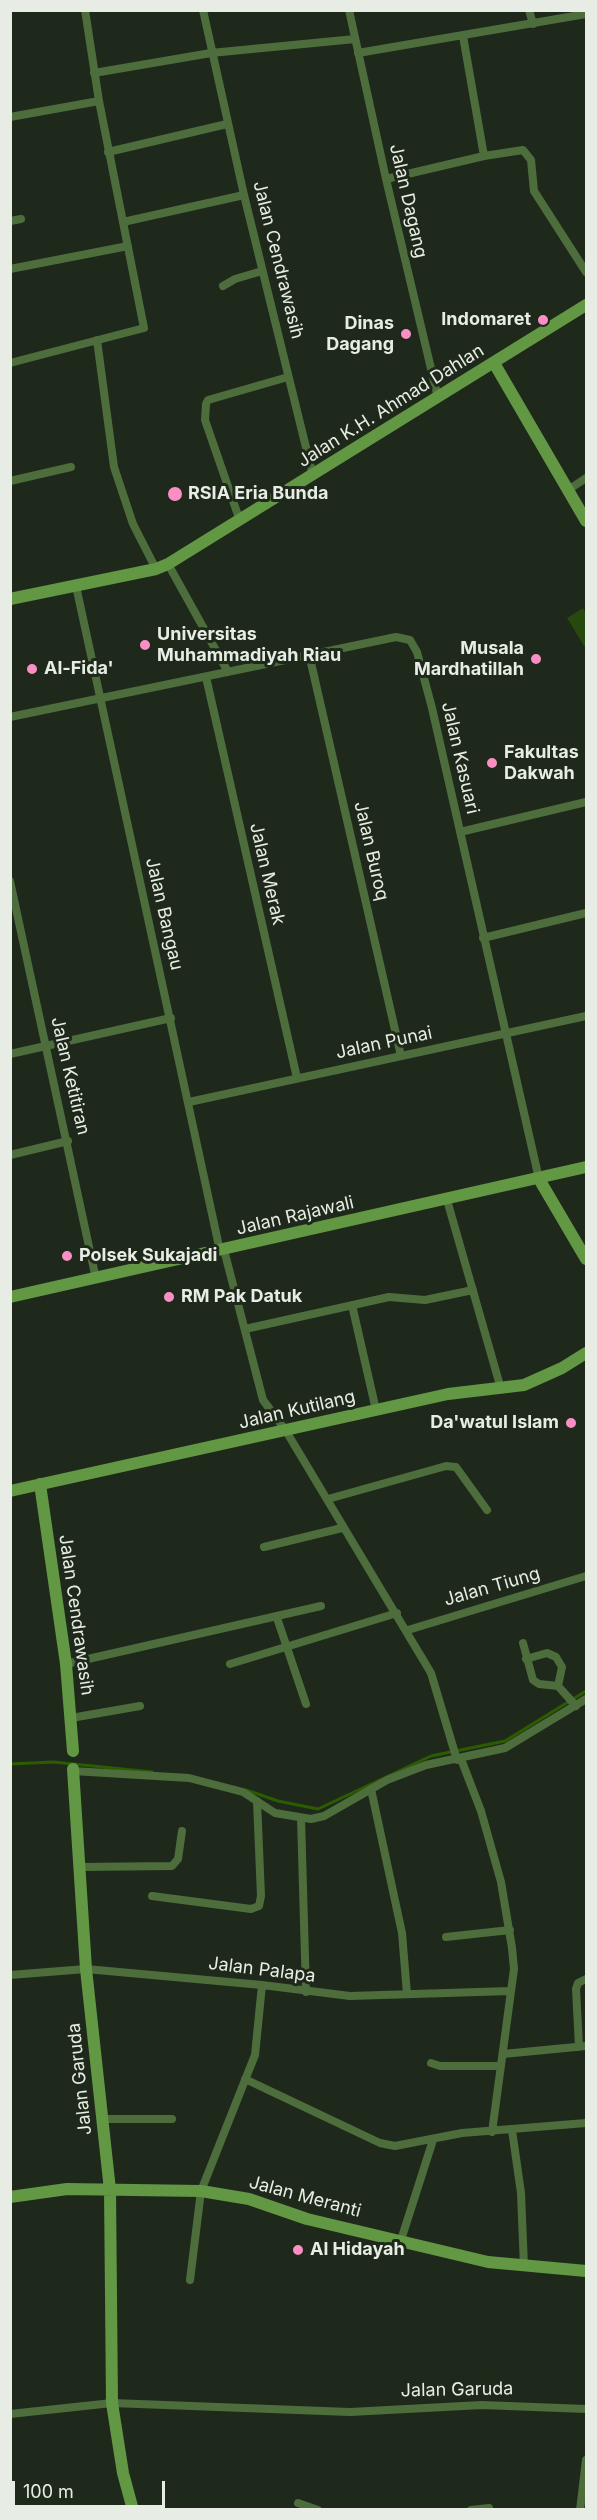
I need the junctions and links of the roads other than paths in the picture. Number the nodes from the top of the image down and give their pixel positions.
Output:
1 (85, 10) edge
2 (203, 10) edge
3 (350, 10) edge
4 (529, 10) edge
5 (586, 14) edge
6 (533, 24) junction
7 (463, 36) junction
8 (356, 39) junction
9 (211, 53) junction
10 (358, 53) junction
11 (94, 73) junction
12 (99, 101) junction
13 (10, 117) edge
14 (227, 124) junction
15 (108, 152) junction
16 (484, 156) junction
17 (386, 179) junction
18 (244, 195) junction
19 (21, 219) dead end
20 (10, 221) edge
21 (123, 222) junction
22 (128, 246) junction
23 (10, 269) edge
24 (262, 271) junction
25 (586, 272) edge
26 (223, 286) dead end
27 (586, 305) edge
28 (97, 340) junction
29 (10, 363) edge
30 (494, 363) junction
31 (288, 377) junction
32 (438, 398) junction
33 (70, 466) dead end
34 (314, 476) junction
35 (586, 478) edge
36 (10, 481) edge
37 (568, 490) junction
38 (240, 521) junction
39 (586, 521) edge
40 (168, 564) junction
41 (156, 569) junction
42 (76, 586) junction
43 (10, 599) edge
44 (309, 654) junction
45 (228, 672) junction
46 (206, 677) junction
47 (99, 697) junction
48 (10, 717) edge
49 (586, 802) edge
50 (460, 832) junction
51 (10, 880) edge
52 (586, 913) edge
53 (483, 938) junction
54 (586, 1016) edge
55 (171, 1018) junction
56 (506, 1033) junction
57 (46, 1046) junction
58 (10, 1054) edge
59 (401, 1056) junction
60 (297, 1078) junction
61 (189, 1102) junction
62 (68, 1141) junction
63 (10, 1155) edge
64 (586, 1167) edge
65 (539, 1179) junction
66 (447, 1200) junction
67 (222, 1250) junction
68 (586, 1259) edge
69 (96, 1279) junction
70 (473, 1290) junction
71 (10, 1297) edge
72 (352, 1305) junction
73 (245, 1329) junction
74 (586, 1353) edge
75 (501, 1389) junction
76 (376, 1410) junction
77 (286, 1431) junction
78 (40, 1484) junction
79 (10, 1491) edge
80 (328, 1499) junction
81 (487, 1510) dead end
82 (342, 1528) junction
83 (264, 1546) dead end
84 (586, 1576) edge
85 (321, 1605) dead end
86 (397, 1613) junction
87 (277, 1618) junction
88 (408, 1630) junction
89 (524, 1643) dead end
90 (286, 1647) junction
91 (526, 1659) junction
92 (66, 1664) junction
93 (230, 1664) dead end
94 (562, 1689) junction
95 (586, 1699) edge
96 (306, 1704) dead end
97 (574, 1704) junction
98 (140, 1707) dead end
99 (71, 1718) junction
100 (73, 1751) joint
101 (458, 1758) junction
102 (73, 1770) junction
103 (371, 1789) junction
104 (256, 1801) junction
105 (300, 1818) junction
106 (182, 1831) dead end
107 (79, 1867) junction
108 (152, 1896) dead end
109 (510, 1930) junction
110 (446, 1937) dead end
111 (86, 1969) junction
112 (10, 1975) edge
113 (586, 1979) edge
114 (262, 1984) junction
115 (510, 1991) junction
116 (306, 1992) junction
117 (408, 1994) junction
118 (583, 2047) edge
119 (503, 2054) junction
120 (431, 2063) dead end
121 (501, 2067) junction
122 (245, 2079) junction
123 (103, 2119) junction
124 (172, 2119) dead end
125 (586, 2123) edge
126 (512, 2130) junction
127 (492, 2132) junction
128 (433, 2140) junction
129 (110, 2190) junction
130 (201, 2192) junction
131 (10, 2197) edge
132 (401, 2240) junction
133 (524, 2266) junction
134 (586, 2271) edge
135 (190, 2280) dead end
136 (112, 2403) junction
137 (586, 2409) edge
138 (10, 2414) edge
139 (586, 2460) edge
140 (298, 2503) dead end
141 (489, 2508) dead end
142 (133, 2510) edge
143 (318, 2510) edge
144 (471, 2510) edge
145 (580, 2510) edge

1 - 11 street
2 - 9 street, Jalan Cendrawasih
3 - 8 street, Jalan Dagang
4 - 6 street
5 - 6 street
6 - 7 street
7 - 10 street
7 - 16 street
8 - 9 street
8 - 10 street, Jalan Dagang
9 - 11 street
9 - 14 street, Jalan Cendrawasih
10 - 17 street, Jalan Dagang
11 - 12 street
12 - 13 street
12 - 15 street
14 - 15 street
14 - 18 street, Jalan Cendrawasih
15 - 21 street
16 - 17 street
16 - 25 street
17 - 32 street, Jalan Dagang
18 - 21 street
18 - 24 street, Jalan Cendrawasih
19 - 20 street
21 - 22 street
22 - 23 street
22 - 28 street
24 - 26 street
24 - 31 street, Jalan Cendrawasih
27 - 30 street, Jalan K.H. Ahmad Dahlan
28 - 29 street
28 - 41 street
30 - 32 street, Jalan K.H. Ahmad Dahlan
30 - 37 street
31 - 34 street, Jalan Cendrawasih
31 - 38 street
32 - 34 street, Jalan K.H. Ahmad Dahlan
33 - 36 street
34 - 38 street, Jalan K.H. Ahmad Dahlan
35 - 37 street
37 - 39 street
38 - 40 street, Jalan K.H. Ahmad Dahlan
40 - 41 street, Jalan K.H. Ahmad Dahlan
40 - 45 street
41 - 42 street, Jalan K.H. Ahmad Dahlan
42 - 43 street, Jalan K.H. Ahmad Dahlan
42 - 47 street, Jalan Bangau
44 - 45 street, Jalan Kasuari
44 - 50 street, Jalan Kasuari
44 - 59 street, Jalan Buroq
45 - 46 street, Jalan Kasuari
46 - 47 street, Jalan Kasuari
46 - 60 street, Jalan Merak
47 - 48 street, Jalan Kasuari
47 - 55 street, Jalan Bangau
49 - 50 street
50 - 53 street, Jalan Kasuari
51 - 57 street, Jalan Ketitiran
52 - 53 street
53 - 56 street, Jalan Kasuari
54 - 56 street, Jalan Punai
55 - 57 street
55 - 61 street, Jalan Bangau
56 - 59 street, Jalan Punai
56 - 65 street, Jalan Kasuari
57 - 58 street
57 - 62 street, Jalan Ketitiran
59 - 60 street, Jalan Punai
60 - 61 street, Jalan Punai
61 - 67 street, Jalan Bangau
62 - 63 street
62 - 69 street, Jalan Ketitiran
64 - 65 street, Jalan Rajawali
65 - 66 street, Jalan Rajawali
65 - 68 street
66 - 67 street, Jalan Rajawali
66 - 70 street
67 - 69 street, Jalan Rajawali
67 - 73 street, Jalan Bangau
69 - 71 street, Jalan Rajawali
70 - 72 street
70 - 75 street
72 - 73 street
72 - 76 street
73 - 77 street, Jalan Bangau
74 - 75 street, Jalan Kutilang
75 - 76 street, Jalan Kutilang
76 - 77 street, Jalan Kutilang
77 - 78 street, Jalan Kutilang
77 - 80 street, Jalan Bangau
78 - 79 street, Jalan Kutilang
78 - 92 street, Jalan Cendrawasih
80 - 81 street
80 - 82 street, Jalan Bangau
82 - 83 street
82 - 86 street, Jalan Bangau
84 - 88 street, Jalan Tiung
85 - 87 street
86 - 88 street, Jalan Bangau
86 - 90 street
87 - 90 street
87 - 92 street
88 - 101 street, Jalan Bangau
89 - 91 street
90 - 93 street
90 - 96 street
91 - 94 street
91 - 94 street
92 - 99 street, Jalan Cendrawasih
94 - 97 street
95 - 97 street
97 - 101 street
98 - 99 street
99 - 100 street, Jalan Cendrawasih
100 - 102 street, Jalan Garuda
101 - 103 street
101 - 109 street, Jalan Bangau
102 - 104 street
102 - 107 street, Jalan Garuda
103 - 105 street
103 - 117 street
104 - 105 street
104 - 108 street
105 - 116 street
106 - 107 street
107 - 111 street, Jalan Garuda
109 - 110 street
109 - 115 street, Jalan Bangau
111 - 112 street, Jalan Palapa
111 - 114 street, Jalan Palapa
111 - 123 street, Jalan Garuda
113 - 118 street
114 - 116 street, Jalan Palapa
114 - 122 street
115 - 117 street, Jalan Palapa
115 - 119 street, Jalan Bangau
116 - 117 street, Jalan Palapa
118 - 119 street
119 - 121 street, Jalan Bangau
120 - 121 street
121 - 127 street, Jalan Bangau
122 - 128 street
122 - 130 street
123 - 124 street
123 - 129 street, Jalan Garuda
125 - 126 street
126 - 127 street
126 - 133 street
127 - 128 street
128 - 132 street
129 - 130 street, Jalan Meranti
129 - 131 street, Jalan Meranti
129 - 136 street, Jalan Garuda
130 - 132 street, Jalan Meranti
130 - 135 street
132 - 133 street, Jalan Meranti
133 - 134 street, Jalan Meranti
136 - 137 street, Jalan Garuda
136 - 138 street, Jalan Garuda
136 - 142 street, Jalan Garuda
139 - 145 street
140 - 143 street
141 - 144 street

